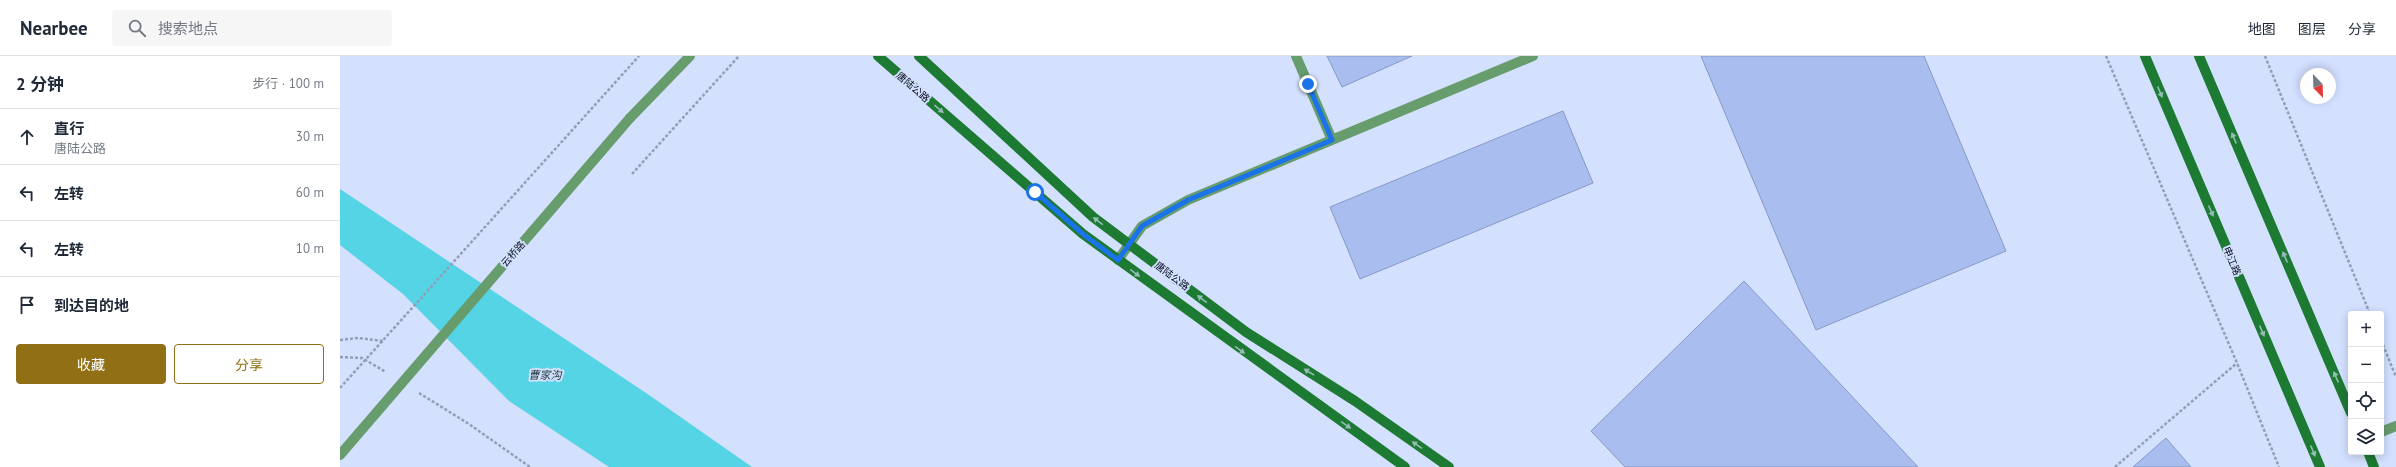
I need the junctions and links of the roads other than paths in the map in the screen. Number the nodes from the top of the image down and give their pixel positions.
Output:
1 (690, 56) edge
2 (878, 56) edge
3 (919, 56) edge
4 (1296, 56) edge
5 (1533, 56) edge
6 (2145, 56) edge
7 (2199, 56) edge
8 (1332, 140) junction
9 (1130, 244) junction
10 (1118, 260) junction
11 (2348, 406) edge
12 (2396, 426) edge
13 (2384, 431) edge
14 (340, 455) edge
15 (2369, 455) edge
16 (1405, 467) edge
17 (1449, 467) edge
18 (2320, 467) edge
19 (2374, 467) edge

1 - 14 street, 云桥路, bridge
2 -> 10 main road, 唐陆公路
9 -> 3 main road, 唐陆公路
4 - 8 street
5 - 8 street
6 -> 18 main road, 申江路
11 -> 7 main road
8 - 9 street
9 - 10 street
17 -> 9 main road, 唐陆公路
10 -> 16 main road, 唐陆公路
12 - 13 street
15 - 19 main road

